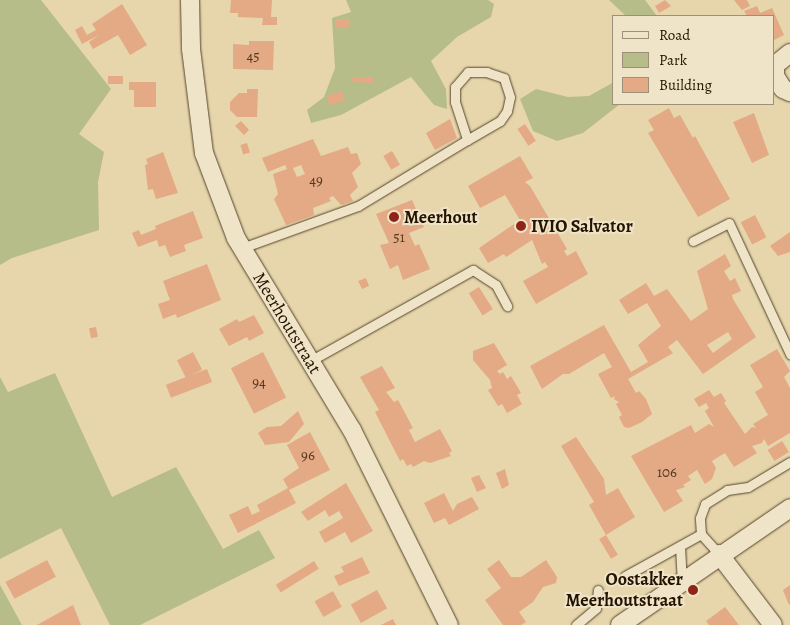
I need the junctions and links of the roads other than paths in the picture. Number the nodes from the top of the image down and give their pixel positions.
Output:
1 (190, 0) edge
2 (790, 53) edge
3 (790, 92) edge
4 (467, 140) junction
5 (693, 241) dead end
6 (242, 248) junction
7 (507, 306) dead end
8 (790, 354) edge
9 (310, 360) junction
10 (790, 462) edge
11 (790, 508) edge
12 (701, 534) junction
13 (680, 546) junction
14 (719, 554) junction
15 (626, 576) dead end
16 (682, 580) junction
17 (598, 590) dead end
18 (449, 625) edge
19 (576, 625) edge
20 (620, 625) edge
21 (774, 625) edge

1 - 6 street, Meerhoutstraat
2 - 3 street
4 - 4 lane
4 - 6 lane
5 - 8 lane
6 - 9 street, Meerhoutstraat
7 - 9 lane
9 - 18 street, Meerhoutstraat
10 - 12 lane
11 - 14 street
12 - 13 lane
12 - 14 lane
13 - 15 lane
13 - 16 lane
14 - 16 street
14 - 21 street
16 - 20 street
17 - 19 lane

